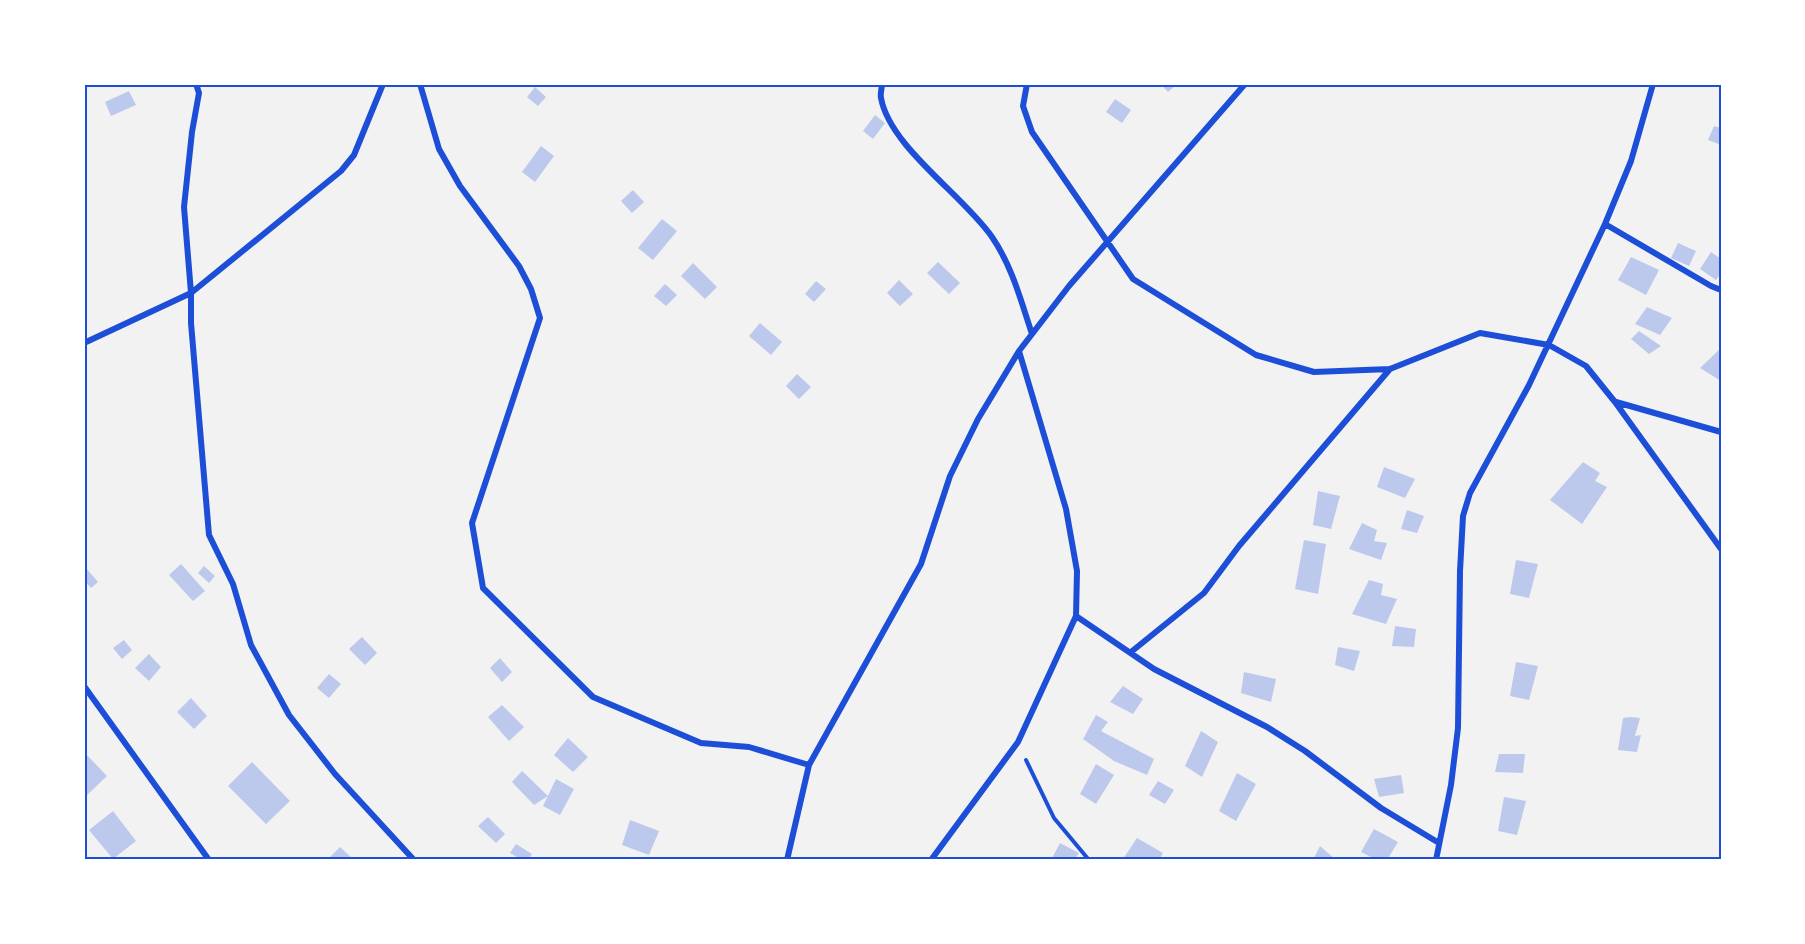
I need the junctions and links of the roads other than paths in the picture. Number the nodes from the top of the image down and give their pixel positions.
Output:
1 (196, 84) edge
2 (383, 84) edge
3 (420, 84) edge
4 (882, 84) edge
5 (1027, 84) edge
6 (1245, 84) edge
7 (1653, 84) edge
8 (1605, 224) junction
9 (1108, 242) junction
10 (1721, 290) edge
11 (191, 293) junction
12 (1032, 334) junction
13 (84, 343) edge
14 (1549, 345) junction
15 (1019, 351) junction
16 (1390, 369) junction
17 (1615, 402) junction
18 (1721, 432) edge
19 (1721, 549) edge
20 (1076, 616) junction
21 (1131, 652) junction
22 (84, 686) edge
23 (809, 765) junction
24 (1439, 843) junction
25 (209, 860) edge
26 (414, 860) edge
27 (787, 860) edge
28 (931, 860) edge
29 (1436, 860) edge

1 - 11 street
2 - 11 street
3 - 23 street
4 - 12 street
5 - 9 street
6 - 9 street
7 - 8 street
8 - 10 street
8 - 14 street
9 - 12 street
9 - 16 street
11 - 13 street
11 - 26 street
12 - 15 street
14 - 16 street
14 - 17 street
14 - 24 street
15 - 20 street
15 - 23 street
16 - 21 street
17 - 18 street
17 - 19 street
20 - 21 street
20 - 28 street
21 - 24 street
22 - 25 street
23 - 27 street
24 - 29 street

